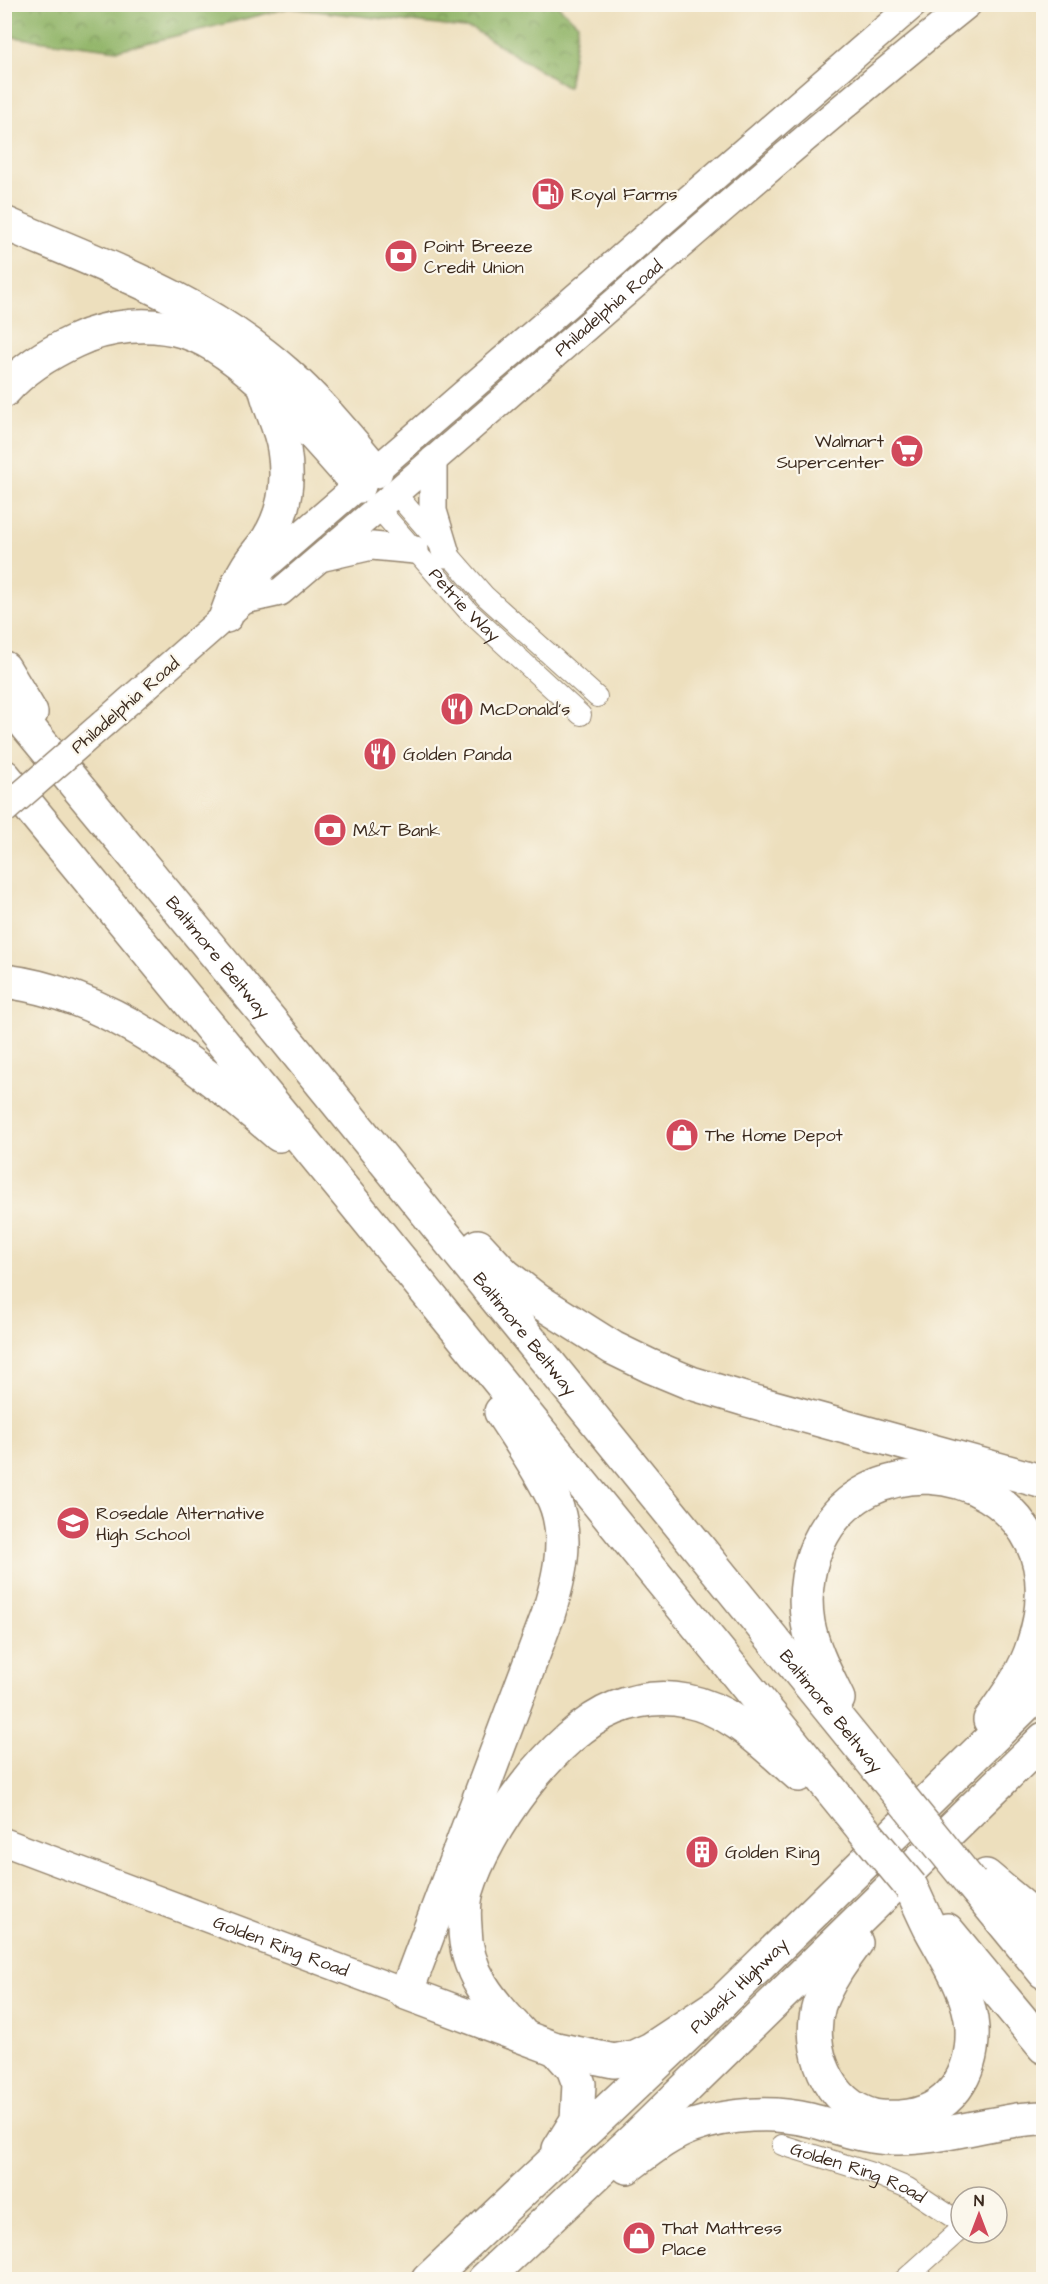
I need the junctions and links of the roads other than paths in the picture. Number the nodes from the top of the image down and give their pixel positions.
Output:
1 (969, 4) edge
2 (906, 6) edge
3 (924, 41) junction
4 (4, 223) edge
5 (265, 387) junction
6 (4, 391) edge
7 (433, 460) junction
8 (377, 489) junction
9 (415, 550) junction
10 (446, 554) junction
11 (320, 558) junction
12 (235, 608) junction
13 (4, 668) edge
14 (4, 698) edge
15 (597, 698) dead end
16 (581, 715) dead end
17 (62, 766) junction
18 (4, 776) edge
19 (4, 810) edge
20 (4, 966) edge
21 (4, 981) edge
22 (56, 993) junction
23 (298, 1056) junction
24 (351, 1199) junction
25 (423, 1288) junction
26 (1044, 1482) edge
27 (1044, 1686) edge
28 (1044, 1739) edge
29 (870, 1760) junction
30 (1044, 1766) edge
31 (949, 1781) junction
32 (972, 1810) junction
33 (850, 1816) junction
34 (4, 1842) edge
35 (912, 1876) junction
36 (978, 1880) junction
37 (467, 1893) junction
38 (933, 1922) junction
39 (1044, 1922) edge
40 (1044, 1972) edge
41 (417, 1996) junction
42 (722, 2002) junction
43 (524, 2037) junction
44 (1044, 2047) edge
45 (556, 2049) junction
46 (1044, 2118) edge
47 (782, 2145) dead end
48 (545, 2171) junction
49 (949, 2215) edge
50 (544, 2224) junction
51 (949, 2240) edge
52 (428, 2280) edge
53 (484, 2280) edge
54 (904, 2280) edge

1 - 3 main road, Philadelphia Road
2 - 3 street
2 - 8 main road, Philadelphia Road
3 - 7 main road, Philadelphia Road
4 - 8 highway
5 - 6 highway
5 - 8 highway
5 - 12 highway
7 - 8 main road, Philadelphia Road
7 - 10 main road
8 - 9 street, Petrie Way
8 - 10 street, Petrie Way
8 - 11 main road, Philadelphia Road
8 - 12 main road, Philadelphia Road
9 - 11 main road
9 - 16 street, Petrie Way
10 - 15 street, Petrie Way
11 - 12 main road, Philadelphia Road
12 - 19 main road, Philadelphia Road, bridge
13 - 17 highway
14 - 17 highway, Baltimore Beltway
17 - 23 highway, Baltimore Beltway
18 - 24 highway
20 - 22 highway
21 - 22 highway
22 - 24 highway
23 - 26 highway
23 - 29 highway, Baltimore Beltway
24 - 25 highway
25 - 33 highway
25 - 41 highway
27 - 31 highway, Pulaski Highway
28 - 32 highway, Pulaski Highway
29 - 31 highway
29 - 36 highway, Baltimore Beltway, bridge
30 - 32 highway
31 - 42 highway, Pulaski Highway
32 - 35 highway, Pulaski Highway
33 - 35 highway, bridge
33 - 37 highway
34 - 41 main road, Golden Ring Road
35 - 38 highway
35 - 38 highway
35 - 50 highway, Pulaski Highway
36 - 39 highway
36 - 40 highway, Baltimore Beltway
37 - 41 highway
37 - 43 highway
38 - 44 highway
41 - 43 highway, Golden Ring Road
42 - 45 highway, Golden Ring Road
42 - 48 highway, Pulaski Highway
43 - 45 highway, Golden Ring Road
45 - 48 highway
46 - 50 highway
47 - 49 street, Golden Ring Road
48 - 52 highway, Pulaski Highway
50 - 53 highway, Pulaski Highway
51 - 54 street

